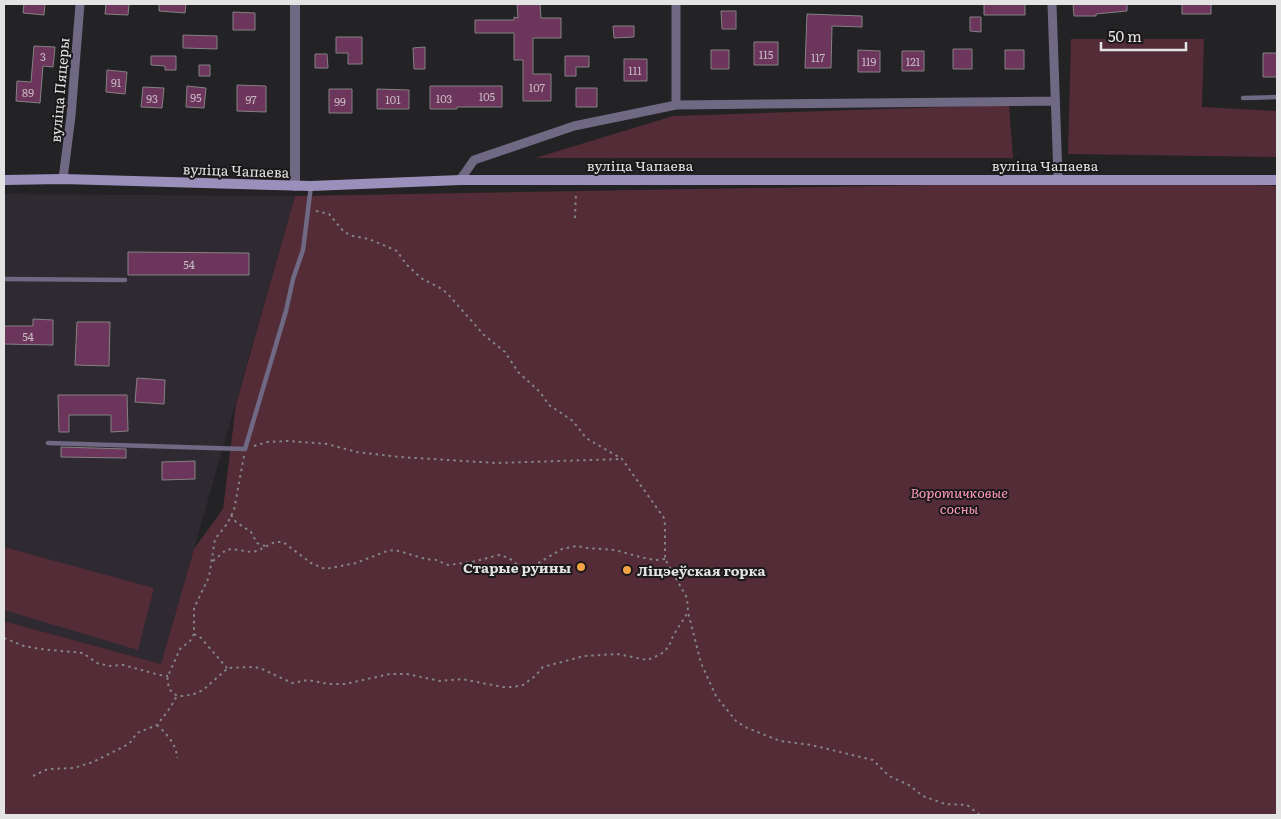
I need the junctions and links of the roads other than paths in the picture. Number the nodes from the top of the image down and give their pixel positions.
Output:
1 (80, 4) edge
2 (295, 4) edge
3 (676, 4) edge
4 (1052, 4) edge
5 (1277, 97) edge
6 (1243, 98) dead end
7 (1055, 101) junction
8 (676, 105) junction
9 (1058, 178) junction
10 (63, 179) junction
11 (4, 180) edge
12 (460, 180) junction
13 (1277, 180) edge
14 (295, 186) junction
15 (311, 186) junction
16 (4, 279) edge
17 (125, 280) dead end
18 (48, 443) dead end

1 - 10 street, вуліца Пяцеры
2 - 14 street
3 - 8 street
4 - 7 street
5 - 6 lane
7 - 8 street
7 - 9 street
8 - 12 street
9 - 12 main road, вуліца Чапаева
9 - 13 main road, вуліца Чапаева
10 - 11 main road, вуліца Чапаева
10 - 14 main road, вуліца Чапаева
12 - 15 main road, вуліца Чапаева
14 - 15 main road, вуліца Чапаева
15 - 18 lane
16 - 17 lane

